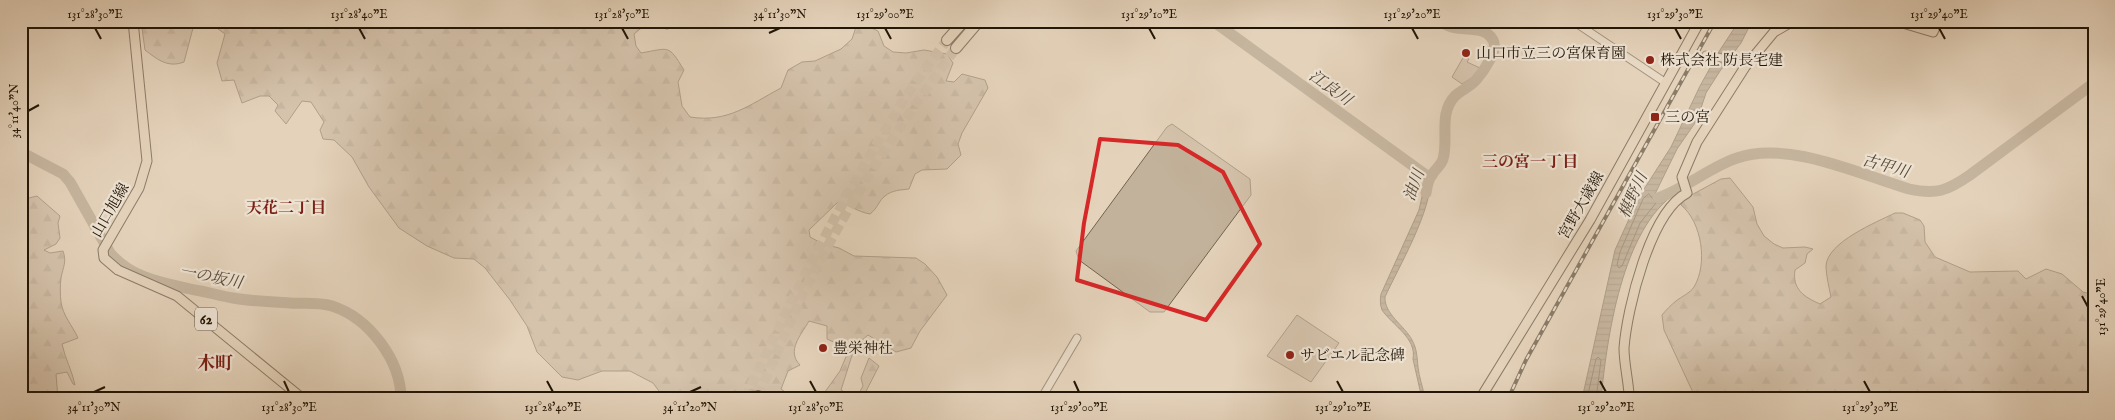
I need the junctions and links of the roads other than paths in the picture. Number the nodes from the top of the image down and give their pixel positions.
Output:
1 (133, 21) edge
2 (796, 21) edge
3 (811, 21) edge
4 (964, 21) edge
5 (979, 21) edge
6 (1573, 21) edge
7 (1700, 21) edge
8 (1793, 21) edge
9 (1896, 21) edge
10 (1938, 21) edge
11 (947, 40) tunnel mouth
12 (956, 48) tunnel mouth
13 (1707, 55) dead end
14 (1747, 63) junction
15 (1666, 83) junction
16 (1077, 338) dead end
17 (303, 399) edge
18 (1041, 399) edge
19 (1480, 399) edge
20 (1632, 399) edge

1 - 17 main road, 山口旭線 / 62
2 - 3 street
4 - 11 highway
5 - 12 highway
6 - 15 street
7 - 15 main road, 宮野大歳線
8 - 14 main road
9 - 10 main road
13 - 14 street
14 - 20 main road
15 - 19 main road, 宮野大歳線
16 - 18 street

